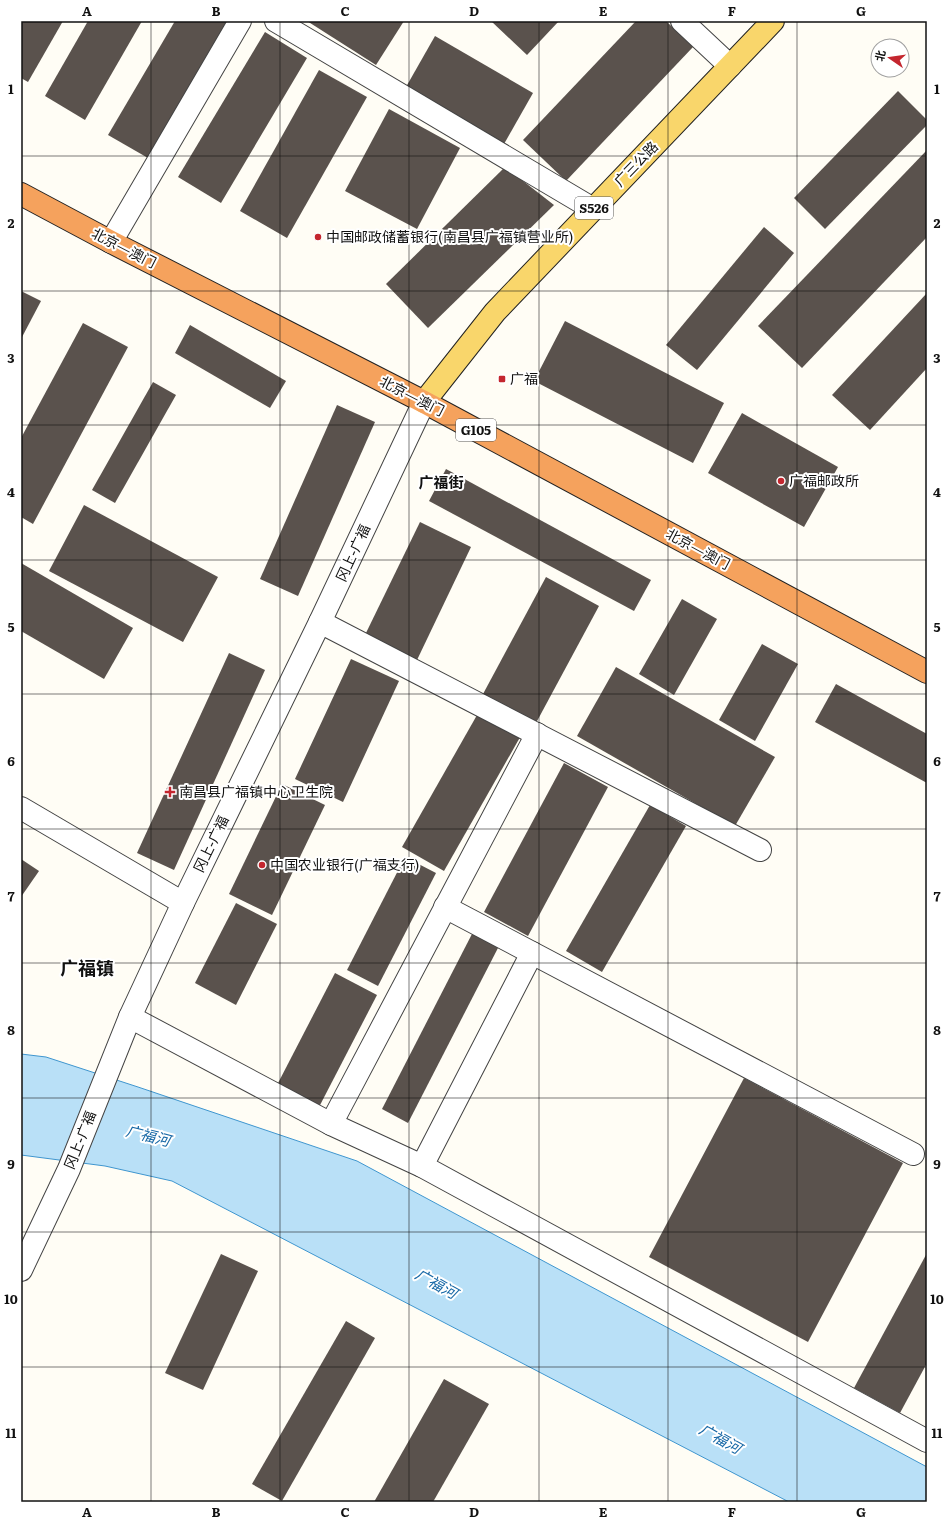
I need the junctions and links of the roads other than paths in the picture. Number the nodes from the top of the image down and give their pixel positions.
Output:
1 (240, 21) edge
2 (276, 21) edge
3 (682, 21) edge
4 (773, 21) edge
5 (730, 66) junction
6 (21, 194) edge
7 (593, 209) junction
8 (111, 242) junction
9 (424, 402) junction
10 (320, 622) junction
11 (927, 672) edge
12 (536, 734) junction
13 (21, 808) edge
14 (760, 850) dead end
15 (183, 903) junction
16 (446, 907) junction
17 (532, 953) junction
18 (130, 1017) junction
19 (331, 1124) junction
20 (913, 1154) dead end
21 (422, 1166) junction
22 (21, 1270) edge
23 (927, 1441) edge

1 - 8 street
2 - 7 street
3 - 5 street
4 - 5 main road, 广三公路 / S526
5 - 7 main road, 广三公路 / S526
6 - 8 highway, 北京—澳门 / G105
7 - 9 main road, 广三公路 / S526
8 - 9 highway, 北京—澳门 / G105
9 - 10 street, 冈上-广福
9 - 11 highway, 北京—澳门 / G105
10 - 12 street
10 - 15 street, 冈上-广福
12 - 14 street
12 - 16 street
13 - 15 street
15 - 18 street, 冈上-广福
16 - 17 street
16 - 19 street
17 - 20 street
17 - 21 street
18 - 19 street
18 - 22 street, 冈上-广福
19 - 21 street
21 - 23 street

